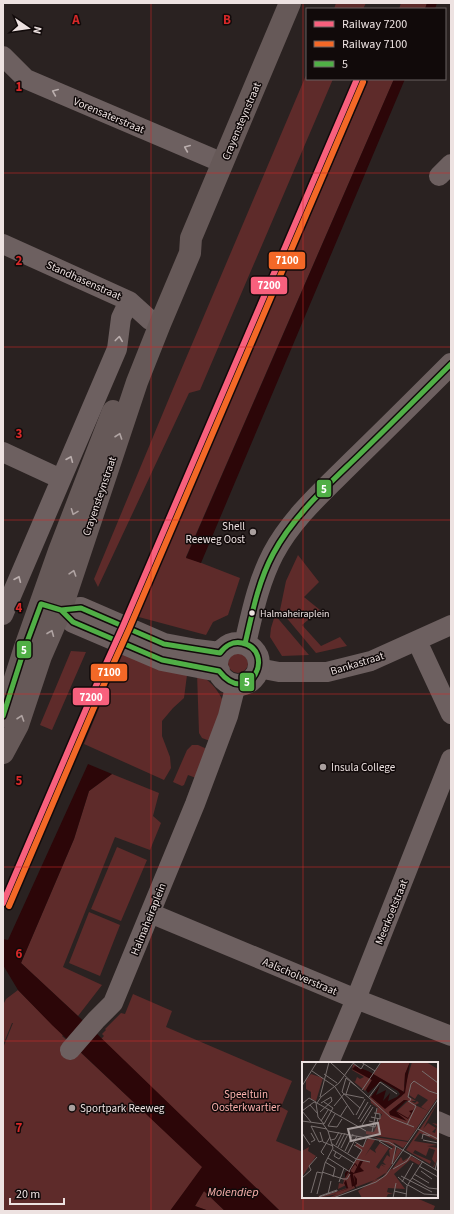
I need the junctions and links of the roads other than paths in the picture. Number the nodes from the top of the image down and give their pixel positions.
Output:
1 (290, 3) edge
2 (3, 56) edge
3 (223, 163) junction
4 (3, 244) edge
5 (129, 301) junction
6 (155, 322) junction
7 (451, 364) edge
8 (3, 452) edge
9 (61, 478) junction
10 (51, 607) junction
11 (3, 615) edge
12 (451, 625) edge
13 (417, 641) junction
14 (245, 644) junction
15 (219, 662) junction
16 (258, 668) junction
17 (236, 684) junction
18 (451, 714) edge
19 (3, 716) edge
20 (3, 753) edge
21 (451, 760) edge
22 (150, 913) junction
23 (356, 999) junction
24 (451, 1036) edge
25 (70, 1050) dead end
26 (329, 1062) edge
27 (438, 1121) edge
28 (451, 1127) edge

1 - 3 main road, Crayensteynstraat
3 -> 2 street, Vorensaterstraat
3 - 6 main road, Crayensteynstraat
4 - 5 street, Standhasenstraat
5 - 6 street, Standhasenstraat
9 -> 5 street
6 - 10 main road, Crayensteynstraat
7 - 14 street
8 - 9 street
11 -> 9 street
10 - 15 street
10 - 19 main road, Crayensteynstraat
20 -> 10 main road, Crayensteynstraat
12 - 13 street, Bankastraat
13 - 16 street, Bankastraat
13 - 18 street
14 - 15 street
14 - 16 street
15 - 17 street
16 - 17 street
17 - 22 street, Halmaheiraplein
21 - 23 street, Meerkoetstraat
22 - 23 street, Aalscholverstraat
22 - 25 street, Halmaheiraplein
23 - 24 street, Aalscholverstraat
23 - 26 street, Meerkoetstraat
27 - 28 street

